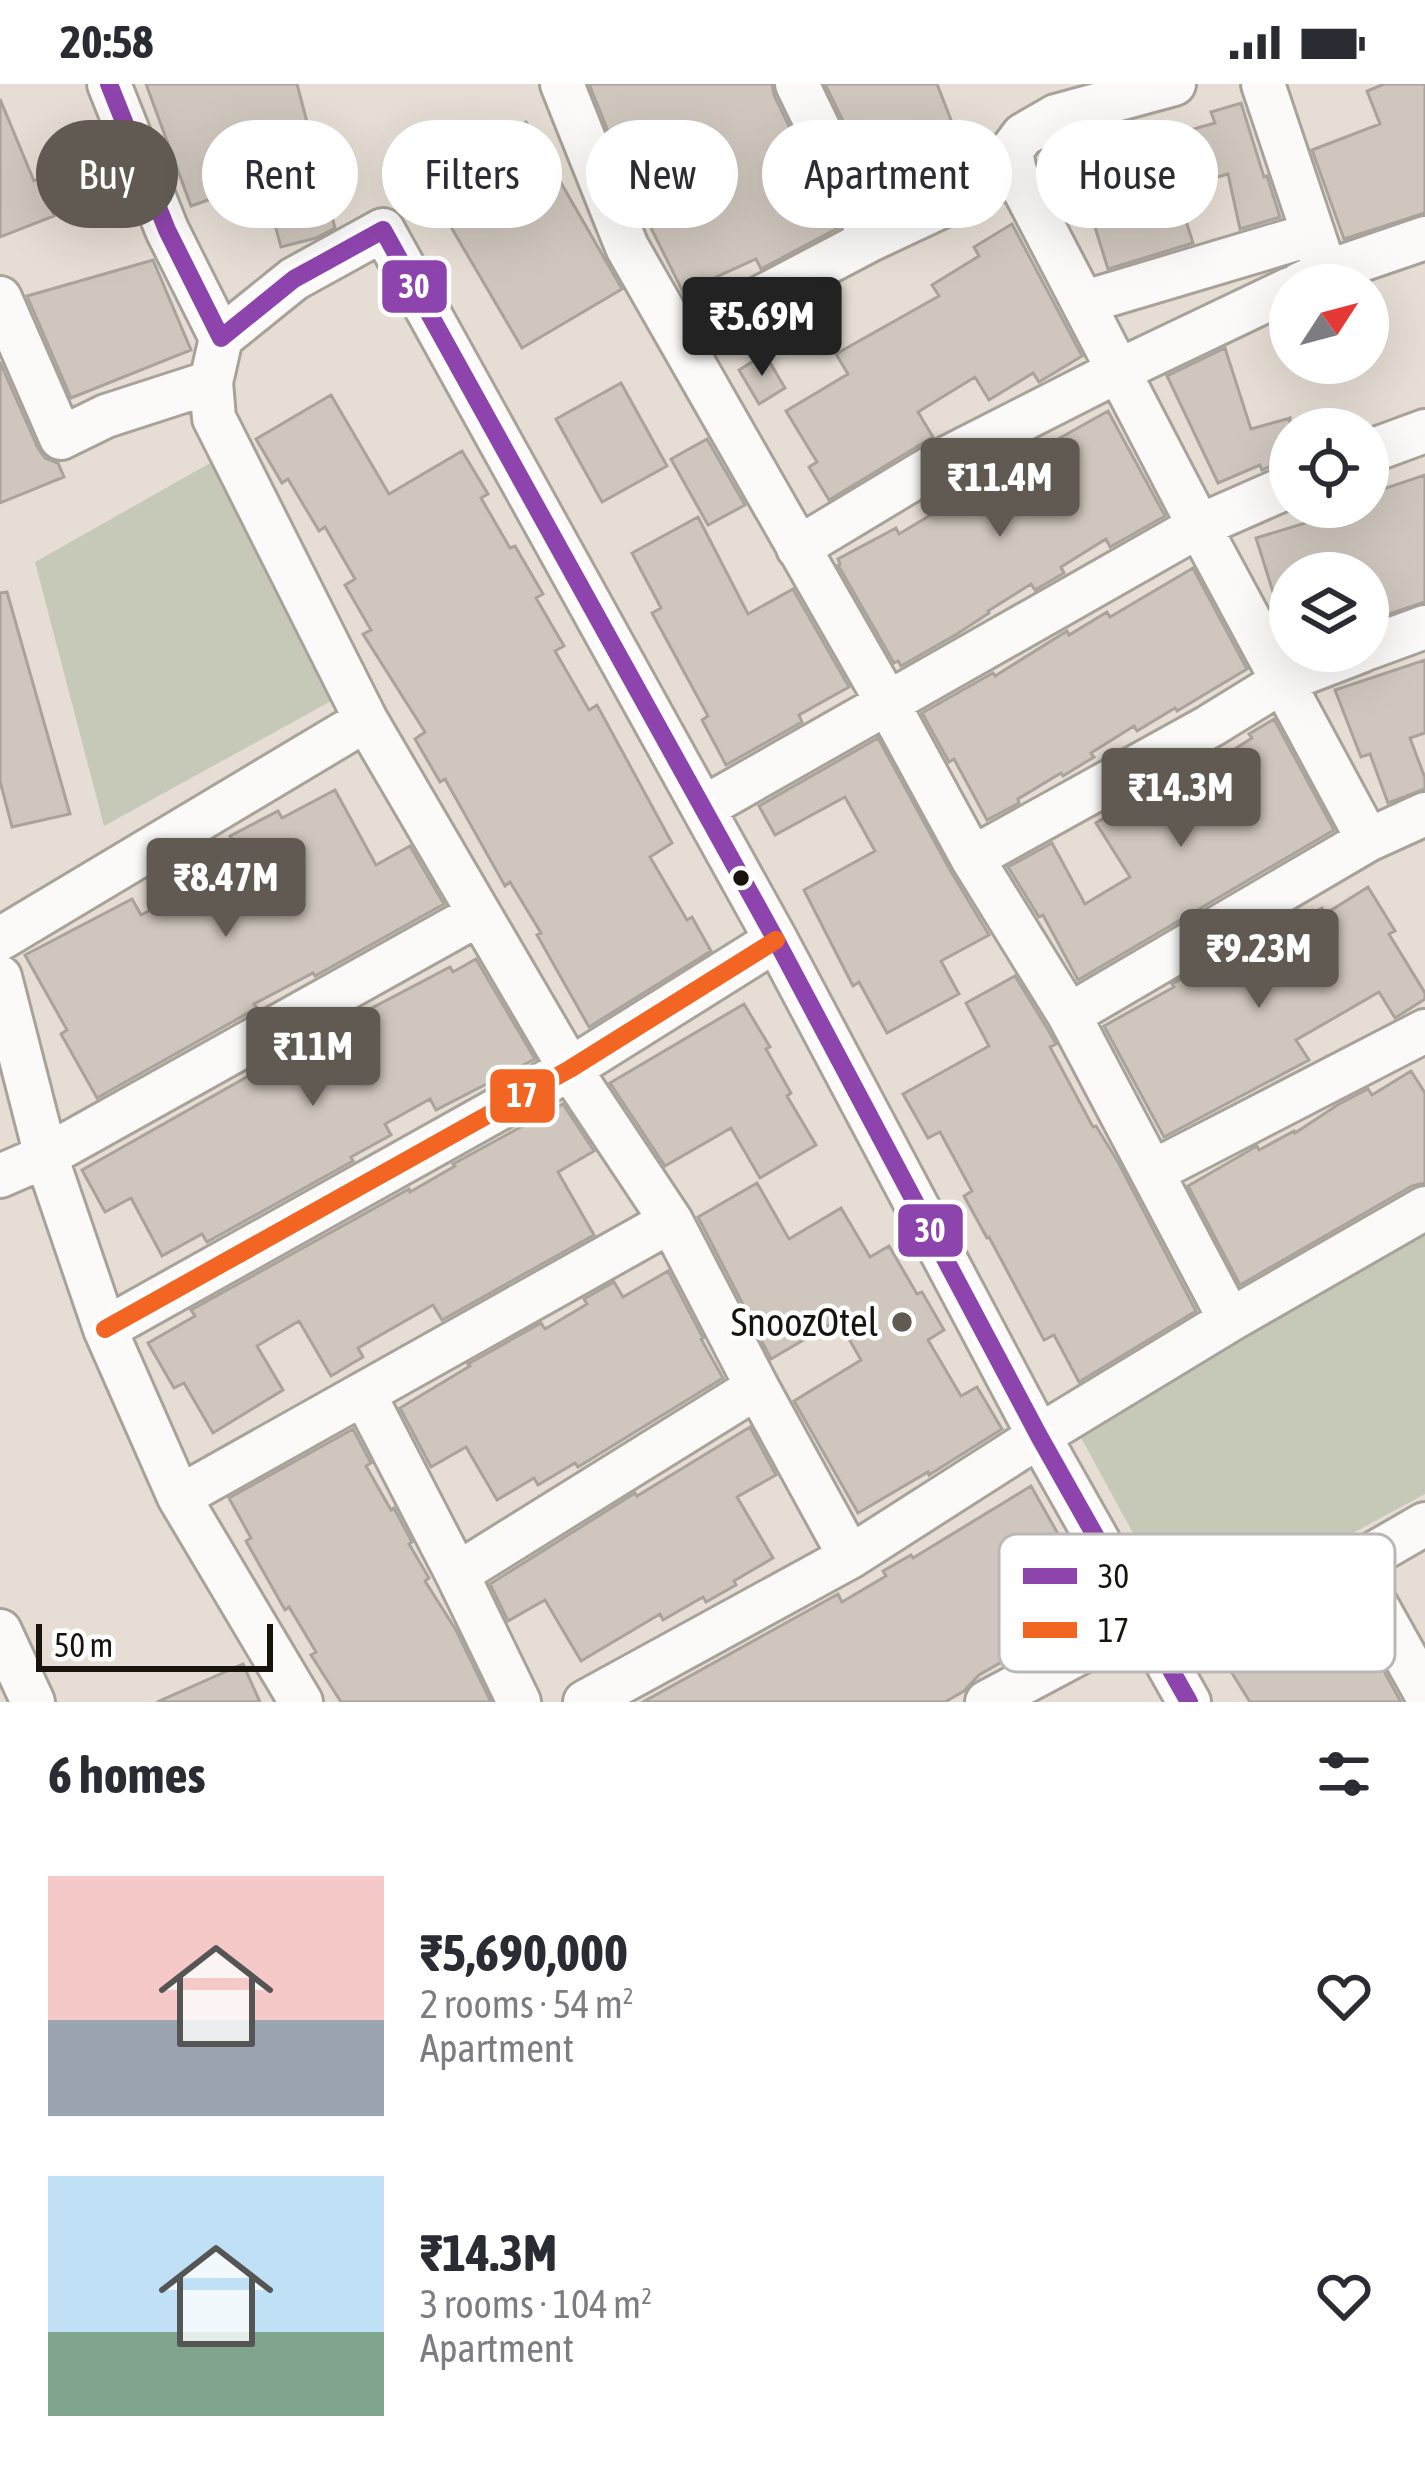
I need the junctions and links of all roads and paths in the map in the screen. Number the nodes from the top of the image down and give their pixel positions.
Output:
1 (109, 84) edge
2 (562, 84) edge
3 (797, 84) edge
4 (1174, 84) edge
5 (1263, 84) edge
6 (1015, 172) junction
7 (1425, 238) edge
8 (872, 239) junction
9 (1306, 264) edge
10 (1329, 264) edge
11 (1269, 275) edge
12 (1269, 290) edge
13 (0, 298) edge
14 (1084, 302) junction
15 (221, 338) junction
16 (680, 340) junction
17 (1118, 371) junction
18 (211, 382) junction
19 (1425, 431) edge
20 (1389, 444) edge
21 (1269, 495) edge
22 (1199, 526) junction
23 (798, 548) junction
24 (1425, 627) edge
25 (1389, 641) edge
26 (1306, 672) edge
27 (1282, 681) junction
28 (886, 702) junction
29 (366, 720) junction
30 (703, 808) junction
31 (1425, 814) edge
32 (1368, 840) junction
33 (972, 858) junction
34 (479, 914) junction
35 (0, 939) edge
36 (776, 940) junction
37 (0, 976) edge
38 (1069, 1015) junction
39 (1425, 1031) edge
40 (570, 1069) junction
41 (46, 1156) junction
42 (1152, 1172) junction
43 (0, 1176) edge
44 (1425, 1208) edge
45 (670, 1221) junction
46 (1230, 1320) junction
47 (105, 1329) junction
48 (757, 1388) junction
49 (364, 1394) junction
50 (1039, 1436) junction
51 (179, 1497) junction
52 (1425, 1524) edge
53 (1094, 1534) edge
54 (1395, 1541) edge
55 (850, 1557) junction
56 (458, 1574) junction
57 (0, 1631) edge
58 (1395, 1638) edge
59 (1044, 1672) edge
60 (1172, 1672) edge
61 (1425, 1692) edge
62 (33, 1702) edge
63 (301, 1702) edge
64 (519, 1702) edge
65 (585, 1702) edge
66 (987, 1702) edge
67 (1189, 1702) edge

1 - 15 street
2 - 16 street
3 - 8 street
4 - 6 street
5 - 9 street
6 - 8 street
6 - 14 street
7 - 10 street
8 - 16 street
11 - 14 street
12 - 17 street
13 - 18 street
14 - 17 street
15 - 18 street
15 - 30 street
16 - 23 street
17 - 22 street
17 - 23 street
18 - 29 street
19 - 20 street
21 - 22 street
22 - 27 street
22 - 28 street
23 - 28 street
24 - 25 street
26 - 27 street
27 - 32 street
27 - 33 street
28 - 30 street
28 - 33 street
29 - 34 street
29 - 35 street
30 - 36 street
31 - 32 street
32 - 38 street
33 - 38 street
34 - 40 street
34 - 41 street
36 - 40 street
36 - 50 street
37 - 41 street
38 - 42 street
39 - 42 street
40 - 45 street
40 - 47 street
41 - 43 street
41 - 47 street
42 - 46 street
44 - 46 street
45 - 48 street
45 - 49 street
46 - 50 street
47 - 51 street
48 - 55 street
48 - 56 street
49 - 51 street
49 - 56 street
50 - 53 street
50 - 55 street
51 - 63 street
52 - 54 street
55 - 65 street
56 - 64 street
57 - 62 street
58 - 61 street
59 - 66 street
60 - 67 street

